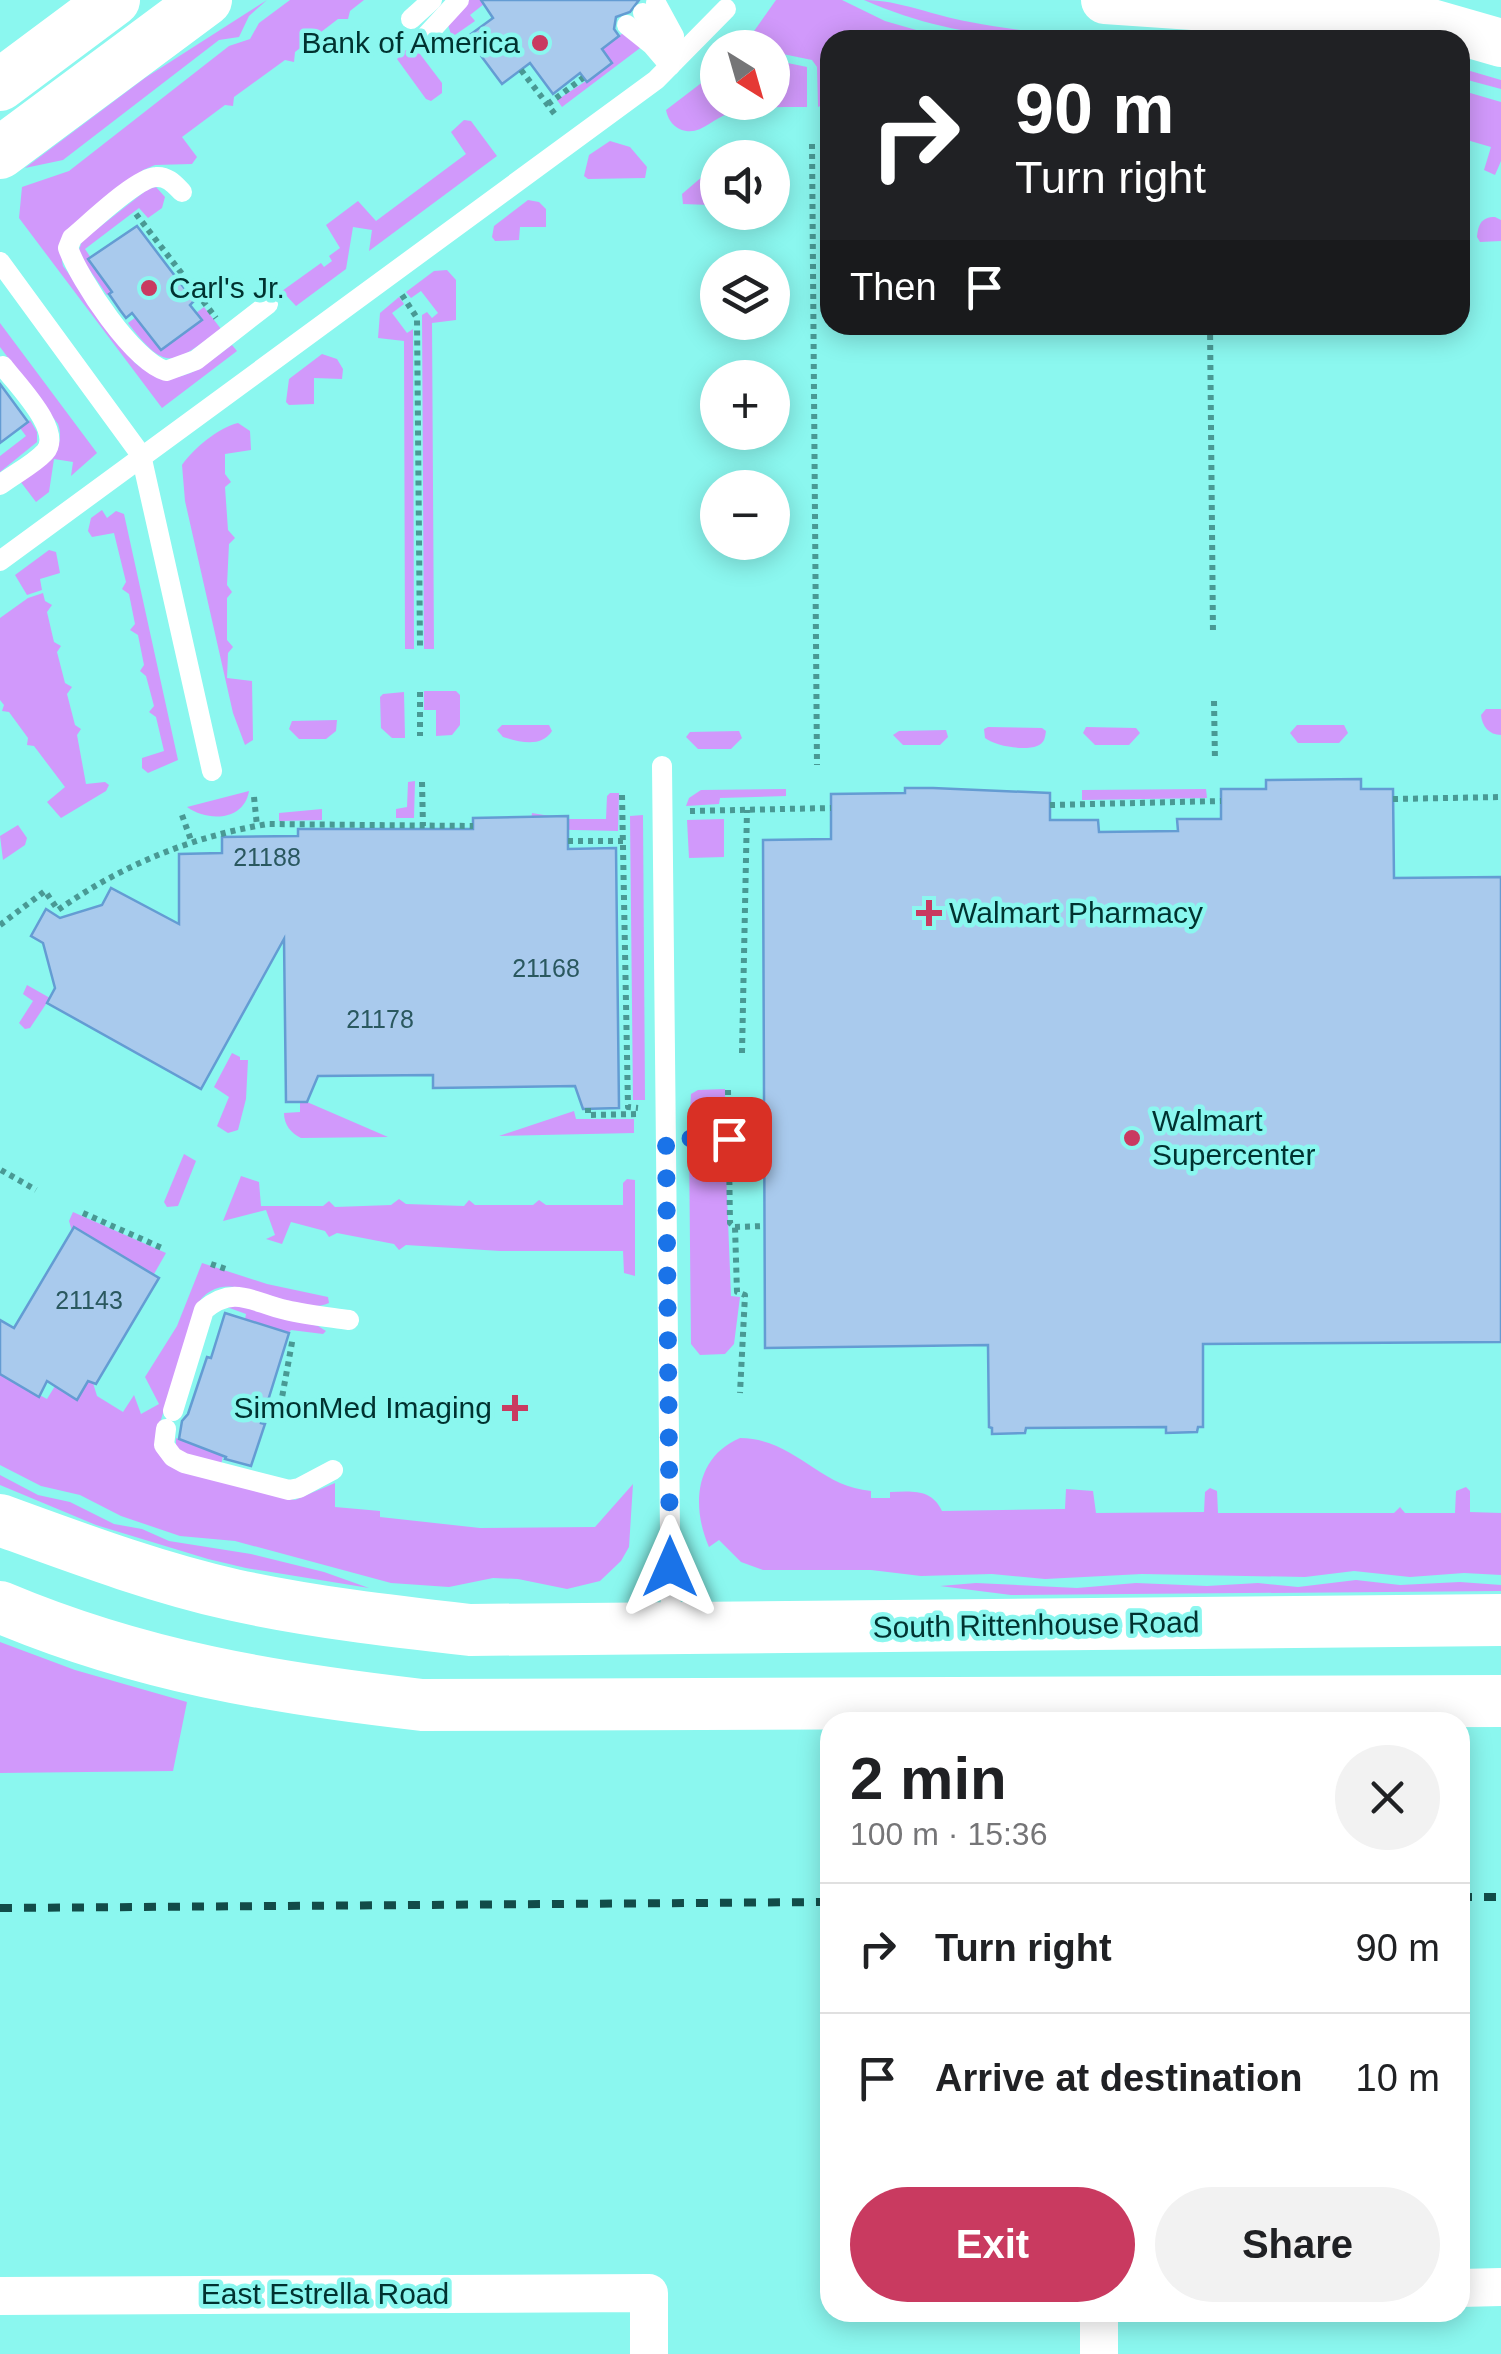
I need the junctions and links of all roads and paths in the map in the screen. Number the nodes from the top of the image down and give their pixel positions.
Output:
1 (114, 0) edge
2 (206, 0) edge
3 (432, 0) edge
4 (459, 0) edge
5 (1105, 0) edge
6 (726, 9) dead end
7 (411, 19) dead end
8 (1456, 30) edge
9 (1470, 34) edge
10 (425, 37) dead end
11 (1501, 43) edge
12 (677, 59) junction
13 (521, 70) dead end
14 (583, 78) dead end
15 (0, 84) edge
16 (548, 104) junction
17 (558, 117) dead end
18 (812, 144) dead end
19 (0, 153) edge
20 (182, 192) dead end
21 (122, 224) dead end
22 (0, 262) edge
23 (387, 276) junction
24 (268, 304) dead end
25 (222, 326) dead end
26 (1210, 335) edge
27 (2, 366) dead end
28 (141, 455) junction
29 (0, 485) edge
30 (0, 561) edge
31 (1213, 634) dead end
32 (420, 649) dead end
33 (420, 692) dead end
34 (1214, 702) dead end
35 (420, 736) dead end
36 (1215, 761) dead end
37 (817, 765) dead end
38 (662, 766) dead end
39 (212, 771) dead end
40 (422, 782) dead end
41 (622, 796) dead end
42 (254, 797) dead end
43 (1501, 797) edge
44 (1393, 799) dead end
45 (1221, 801) dead end
46 (1050, 805) dead end
47 (831, 808) dead end
48 (747, 810) junction
49 (690, 811) dead end
50 (622, 812) junction
51 (642, 812) dead end
52 (182, 815) dead end
53 (257, 826) junction
54 (423, 826) junction
55 (473, 826) dead end
56 (568, 841) dead end
57 (623, 841) junction
58 (192, 842) junction
59 (0, 924) edge
60 (742, 1053) dead end
61 (728, 1090) dead end
62 (588, 1108) dead end
63 (638, 1114) junction
64 (638, 1125) dead end
65 (666, 1138) junction
66 (732, 1139) junction
67 (1, 1170) edge
68 (36, 1190) dead end
69 (83, 1213) dead end
70 (764, 1226) dead end
71 (735, 1227) junction
72 (162, 1248) dead end
73 (350, 1320) dead end
74 (310, 1336) dead end
75 (740, 1393) dead end
76 (258, 1409) dead end
77 (332, 1470) dead end
78 (0, 1520) edge
79 (0, 1607) edge
80 (1501, 1620) edge
81 (671, 1628) junction
82 (354, 1697) junction
83 (1501, 1701) edge
84 (1470, 2288) edge
85 (1501, 2288) edge
86 (0, 2296) edge
87 (1099, 2322) edge
88 (649, 2354) edge
89 (1099, 2354) edge

1 - 15 main road
2 - 19 main road
3 - 7 lane
4 - 10 lane
5 - 8 street
6 - 12 lane
9 - 11 street
12 - 12 lane
12 - 23 lane
13 - 16 path
14 - 16 path
16 - 17 path
18 - 37 path
20 - 24 lane
21 - 25 path
22 - 28 lane
23 - 28 lane
23 - 32 path
26 - 31 path
27 - 29 lane
28 - 30 lane
28 - 39 lane
33 - 35 path
34 - 36 path
38 - 65 lane
40 - 54 path
41 - 50 path
42 - 53 path
43 - 44 path
45 - 46 path
47 - 48 path
48 - 49 path
48 - 60 path
50 - 51 path
50 - 57 path
52 - 58 path
53 - 54 path
53 - 58 path
54 - 55 path
56 - 57 path
57 - 63 path
58 - 59 path
61 - 66 path
62 - 63 path
63 - 64 path
65 - 66 path
65 - 81 lane
66 - 71 path
67 - 68 path
69 - 72 path
70 - 71 path
71 - 75 path
73 - 77 lane
74 - 76 path
78 - 81 main road, South Rittenhouse Road
79 - 82 main road
80 - 81 main road, South Rittenhouse Road
81 - 82 main road
82 - 83 main road
84 - 85 street
86 - 88 street, East Estrella Road
87 - 89 street

